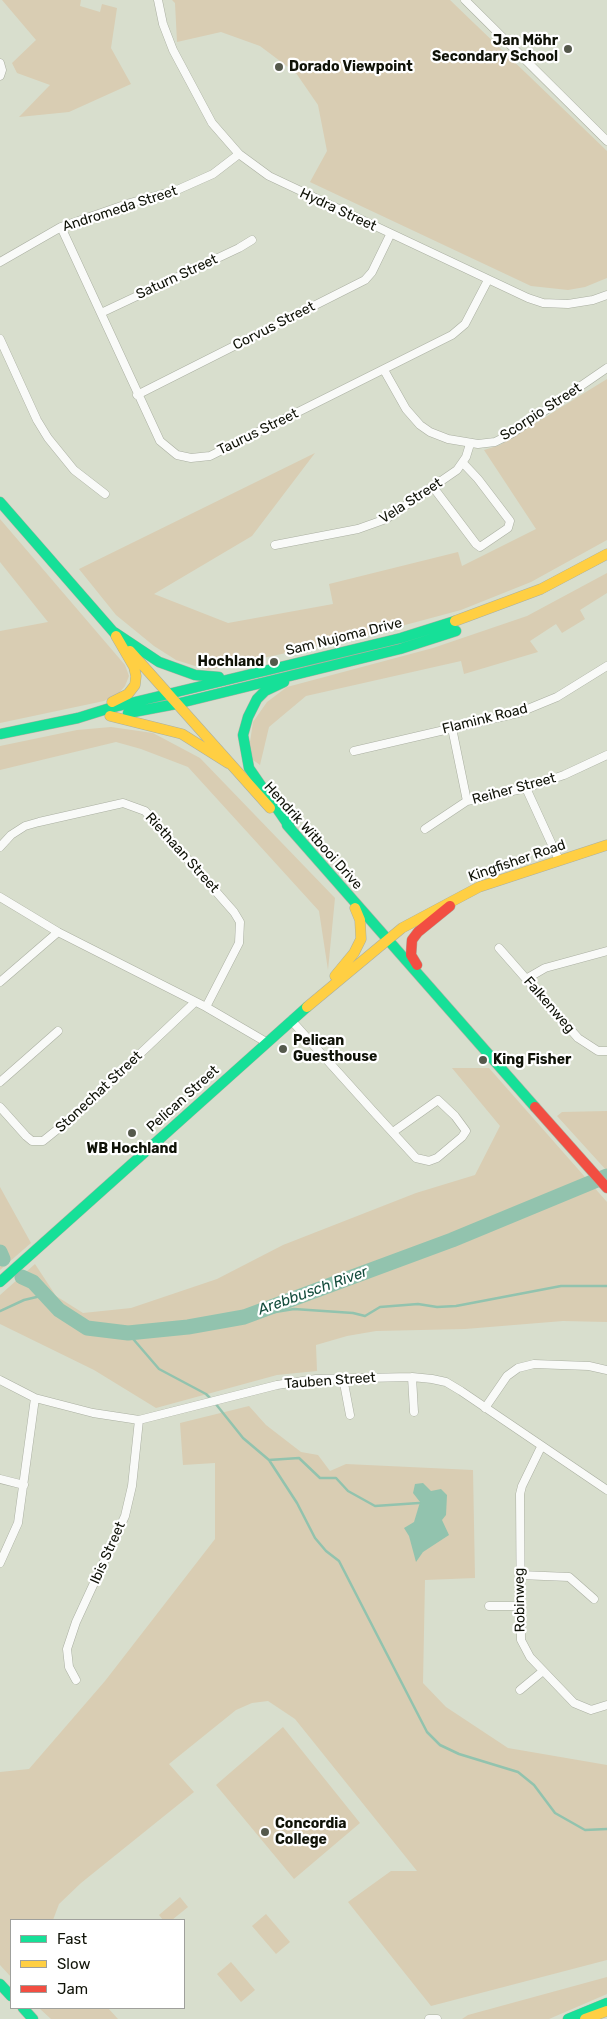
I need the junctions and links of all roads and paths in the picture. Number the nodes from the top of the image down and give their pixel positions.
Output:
1 (158, 0) edge
2 (466, 0) edge
3 (0, 63) edge
4 (0, 76) edge
5 (607, 141) edge
6 (239, 154) junction
7 (61, 227) junction
8 (390, 235) junction
9 (252, 240) dead end
10 (0, 262) edge
11 (488, 280) junction
12 (607, 295) edge
13 (102, 313) junction
14 (0, 339) edge
15 (607, 368) edge
16 (384, 370) junction
17 (137, 395) junction
18 (470, 444) junction
19 (463, 464) junction
20 (433, 487) junction
21 (105, 494) dead end
22 (0, 502) edge
23 (276, 545) dead end
24 (607, 554) edge
25 (607, 564) edge
26 (114, 632) junction
27 (607, 666) edge
28 (303, 672) junction
29 (238, 677) junction
30 (167, 694) junction
31 (176, 704) junction
32 (110, 716) junction
33 (78, 718) junction
34 (452, 728) junction
35 (0, 734) edge
36 (354, 751) dead end
37 (607, 755) edge
38 (228, 763) junction
39 (526, 788) junction
40 (467, 800) junction
41 (291, 829) junction
42 (425, 829) dead end
43 (607, 845) edge
44 (0, 847) edge
45 (559, 860) junction
46 (347, 895) junction
47 (462, 896) junction
48 (0, 897) edge
49 (58, 932) junction
50 (387, 938) junction
51 (499, 948) dead end
52 (607, 951) edge
53 (526, 978) junction
54 (0, 982) edge
55 (318, 996) junction
56 (440, 998) junction
57 (196, 1002) junction
58 (206, 1007) junction
59 (291, 1020) junction
60 (58, 1031) dead end
61 (266, 1042) junction
62 (607, 1051) edge
63 (0, 1082) edge
64 (0, 1107) edge
65 (392, 1132) junction
66 (607, 1188) edge
67 (0, 1282) edge
68 (607, 1370) edge
69 (412, 1377) junction
70 (343, 1378) junction
71 (0, 1380) edge
72 (35, 1398) junction
73 (485, 1408) junction
74 (414, 1412) dead end
75 (350, 1416) dead end
76 (139, 1420) junction
77 (542, 1447) junction
78 (0, 1478) edge
79 (24, 1485) junction
80 (607, 1490) edge
81 (0, 1563) edge
82 (520, 1575) junction
83 (594, 1599) dead end
84 (489, 1606) dead end
85 (520, 1606) junction
86 (543, 1671) junction
87 (76, 1680) dead end
88 (520, 1690) dead end
89 (607, 1705) edge
90 (0, 1984) edge
91 (10, 1995) edge
92 (607, 2003) edge
93 (24, 2009) edge
94 (607, 2011) edge
95 (33, 2019) edge
96 (429, 2019) edge
97 (437, 2019) edge
98 (568, 2019) edge
99 (585, 2019) edge

1 - 6 street, Hydra Street
2 - 5 street
3 - 4 street
6 - 7 street, Andromeda Street
6 - 8 street, Hydra Street
7 - 10 street, Andromeda Street
7 - 13 street, Taurus Street
8 - 11 street, Hydra Street
8 - 17 street, Corvus Street
9 - 13 street, Saturn Street
11 - 12 street, Hydra Street
11 - 16 street, Taurus Street
13 - 17 street, Taurus Street
14 - 21 street
15 - 18 street, Scorpio Street
16 - 17 street, Taurus Street
16 - 18 street, Scorpio Street
18 - 19 street
19 - 20 street, Vela Street
19 - 20 street
20 - 23 street, Vela Street
22 - 26 main road, Hendrik Witbooi Drive
24 - 29 main road, Sam Nujoma Drive
25 - 28 main road, Sam Nujoma Drive
26 - 29 main road
26 - 30 main road, Hendrik Witbooi Drive
26 - 33 main road
27 - 34 street, Flamink Road
28 - 31 main road, Sam Nujoma Drive
28 - 41 main road
29 - 30 main road, Sam Nujoma Drive
30 - 31 main road, Hendrik Witbooi Drive
30 - 33 main road, Sam Nujoma Drive
31 - 32 main road, Sam Nujoma Drive
31 - 38 main road, Hendrik Witbooi Drive
32 - 33 main road, Sam Nujoma Drive
32 - 38 main road
33 - 35 main road, Sam Nujoma Drive
34 - 36 street, Flamink Road
34 - 40 street
37 - 39 street, Reiher Street
38 - 41 main road, Hendrik Witbooi Drive
39 - 40 street, Reiher Street
39 - 45 street
40 - 42 street, Reiher Street
41 - 46 main road, Hendrik Witbooi Drive
43 - 45 main road, Kingfisher Road
44 - 58 street, Riethaan Street
45 - 47 main road, Kingfisher Road
46 - 50 main road, Hendrik Witbooi Drive
46 - 55 main road
47 - 50 main road, Kingfisher Road
47 - 56 main road
48 - 49 street
49 - 54 street
49 - 57 street
50 - 55 main road, Pelican Street
50 - 56 main road, Hendrik Witbooi Drive
51 - 53 street, Falkenweg
52 - 53 street
53 - 62 street, Falkenweg
55 - 59 main road, Pelican Street
56 - 66 main road, Hendrik Witbooi Drive
57 - 58 street
57 - 64 street, Stonechat Street
58 - 61 street
59 - 61 main road, Pelican Street
59 - 65 street
60 - 63 street
61 - 67 main road, Pelican Street
65 - 65 street
68 - 73 street
69 - 70 street, Tauben Street
69 - 73 street, Tauben Street
69 - 74 street
70 - 75 street
70 - 76 street, Tauben Street
71 - 72 street, Tauben Street
72 - 76 street, Tauben Street
72 - 79 street
73 - 77 street, Tauben Street
76 - 87 street, Ibis Street
77 - 80 street, Tauben Street
77 - 82 street, Robinweg
78 - 79 street
79 - 81 street
82 - 83 street
82 - 85 street, Robinweg
84 - 85 street
85 - 86 street, Robinweg
86 - 88 street
86 - 89 street, Robinweg
90 - 91 main road
92 - 98 main road
93 - 95 main road
94 - 99 main road
96 - 97 street

